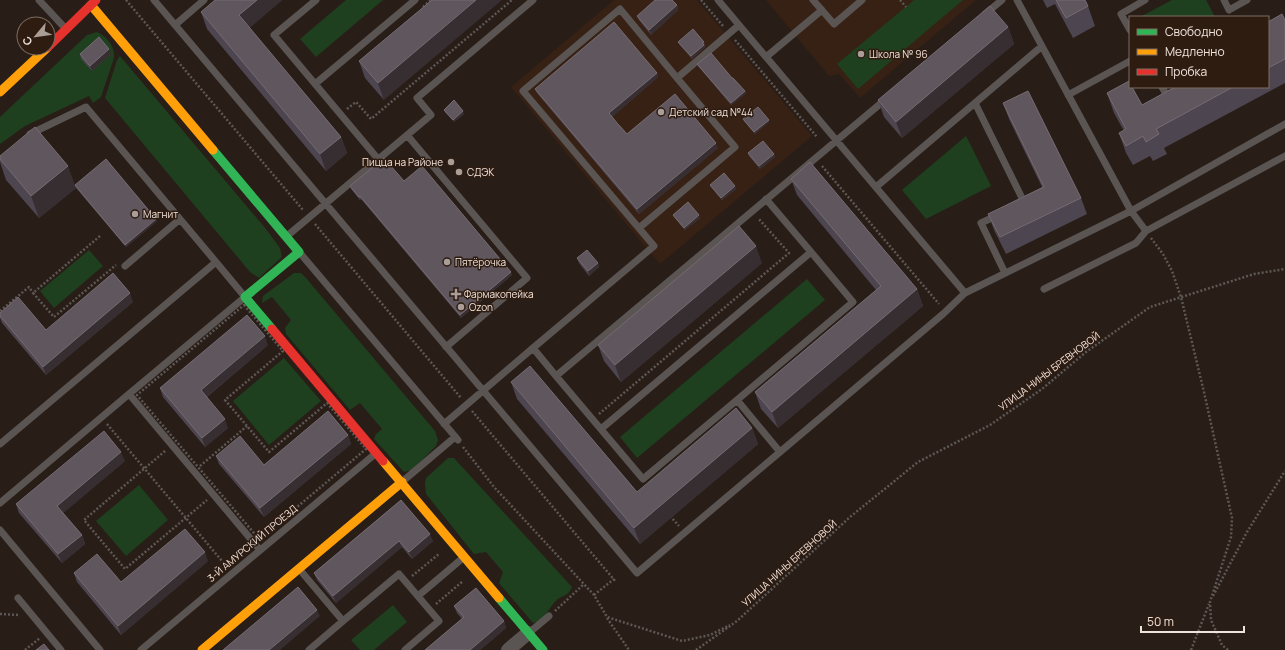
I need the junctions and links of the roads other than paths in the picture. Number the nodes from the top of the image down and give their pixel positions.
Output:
1 (39, 0) edge
2 (154, 0) edge
3 (204, 0) edge
4 (316, 0) edge
5 (415, 0) edge
6 (532, 0) edge
7 (718, 0) edge
8 (814, 0) edge
9 (862, 0) edge
10 (1002, 0) edge
11 (1017, 0) edge
12 (1145, 0) edge
13 (1224, 0) edge
14 (1247, 0) edge
15 (94, 3) edge
16 (822, 10) junction
17 (1229, 10) junction
18 (1232, 16) edge
19 (978, 20) edge
20 (175, 25) junction
21 (739, 25) junction
22 (1129, 28) edge
23 (66, 30) junction
24 (56, 39) edge
25 (1042, 46) junction
26 (38, 56) edge
27 (766, 57) junction
28 (1129, 62) edge
29 (677, 78) junction
30 (315, 84) junction
31 (1163, 88) edge
32 (1182, 88) edge
33 (0, 92) edge
34 (1068, 94) junction
35 (890, 95) edge
36 (975, 103) junction
37 (1285, 124) edge
38 (407, 135) junction
39 (24, 137) edge
40 (836, 140) junction
41 (1285, 156) edge
42 (378, 159) junction
43 (876, 187) junction
44 (766, 199) junction
45 (326, 204) junction
46 (1017, 206) edge
47 (1131, 211) junction
48 (1003, 213) edge
49 (180, 220) junction
50 (639, 228) junction
51 (1146, 231) junction
52 (286, 237) junction
53 (299, 252) junction
54 (811, 252) junction
55 (216, 262) junction
56 (123, 263) road end
57 (1005, 272) junction
58 (1044, 289) dead end
59 (965, 293) junction
60 (246, 297) junction
61 (446, 346) junction
62 (533, 348) junction
63 (556, 376) junction
64 (483, 391) junction
65 (129, 394) junction
66 (737, 400) junction
67 (444, 424) junction
68 (601, 429) junction
69 (0, 444) edge
70 (376, 452) junction
71 (780, 452) junction
72 (402, 482) junction
73 (0, 503) edge
74 (0, 530) edge
75 (260, 550) junction
76 (464, 557) junction
77 (299, 569) junction
78 (418, 596) junction
79 (18, 598) dead end
80 (549, 616) road end
81 (343, 621) junction
82 (528, 633) junction
83 (62, 650) edge
84 (100, 650) edge
85 (142, 650) edge
86 (202, 650) edge
87 (309, 650) edge
88 (405, 650) edge
89 (508, 650) edge
90 (543, 650) edge

1 - 23 lane
2 - 20 lane
3 - 20 lane
4 - 30 lane
5 - 30 lane
6 - 38 lane
7 - 21 lane
8 - 16 lane
9 - 16 lane
10 - 19 lane
11 - 25 lane
12 - 22 lane
13 - 17 lane
14 - 17 lane
15 - 23 street
15 - 52 street
16 - 27 lane
17 - 18 lane
20 - 45 lane
21 - 27 lane
21 - 29 lane
23 - 24 street
25 - 34 lane
25 - 36 lane
26 - 33 street
27 - 40 lane
28 - 34 lane
29 - 50 lane
29 - 50 lane
30 - 42 lane
31 - 32 lane
34 - 47 lane
35 - 40 lane
36 - 43 lane
36 - 46 lane
37 - 47 lane
38 - 42 lane
38 - 61 lane
39 - 49 lane
40 - 43 lane
40 - 44 lane
41 - 51 lane
42 - 45 lane
43 - 59 lane
44 - 54 lane
44 - 63 lane
45 - 52 lane
45 - 61 lane
47 - 51 lane
47 - 57 lane
48 - 57 lane
49 - 55 lane
49 - 56 lane
50 - 62 lane
51 - 58 lane
52 - 53 street
53 - 60 street
53 - 67 lane
54 - 66 lane
54 - 68 lane
55 - 60 lane
55 - 69 lane
57 - 59 lane
59 - 71 lane
60 - 65 lane
60 - 70 street
61 - 64 lane
62 - 63 lane
62 - 64 lane
63 - 68 lane
64 - 67 lane
64 - 71 lane
65 - 73 lane
65 - 75 lane
66 - 68 lane
66 - 71 lane
67 - 72 lane
70 - 72 street
70 - 75 lane, 3-Й АМУРСКИЙ ПРОЕЗД
72 - 76 street
72 - 77 street
74 - 84 lane
75 - 85 lane, 3-Й АМУРСКИЙ ПРОЕЗД
76 - 78 lane
76 - 82 street
77 - 81 lane
77 - 86 street
78 - 81 lane
78 - 88 lane
79 - 83 lane
80 - 82 lane
81 - 87 lane
82 - 89 street
82 - 90 street

